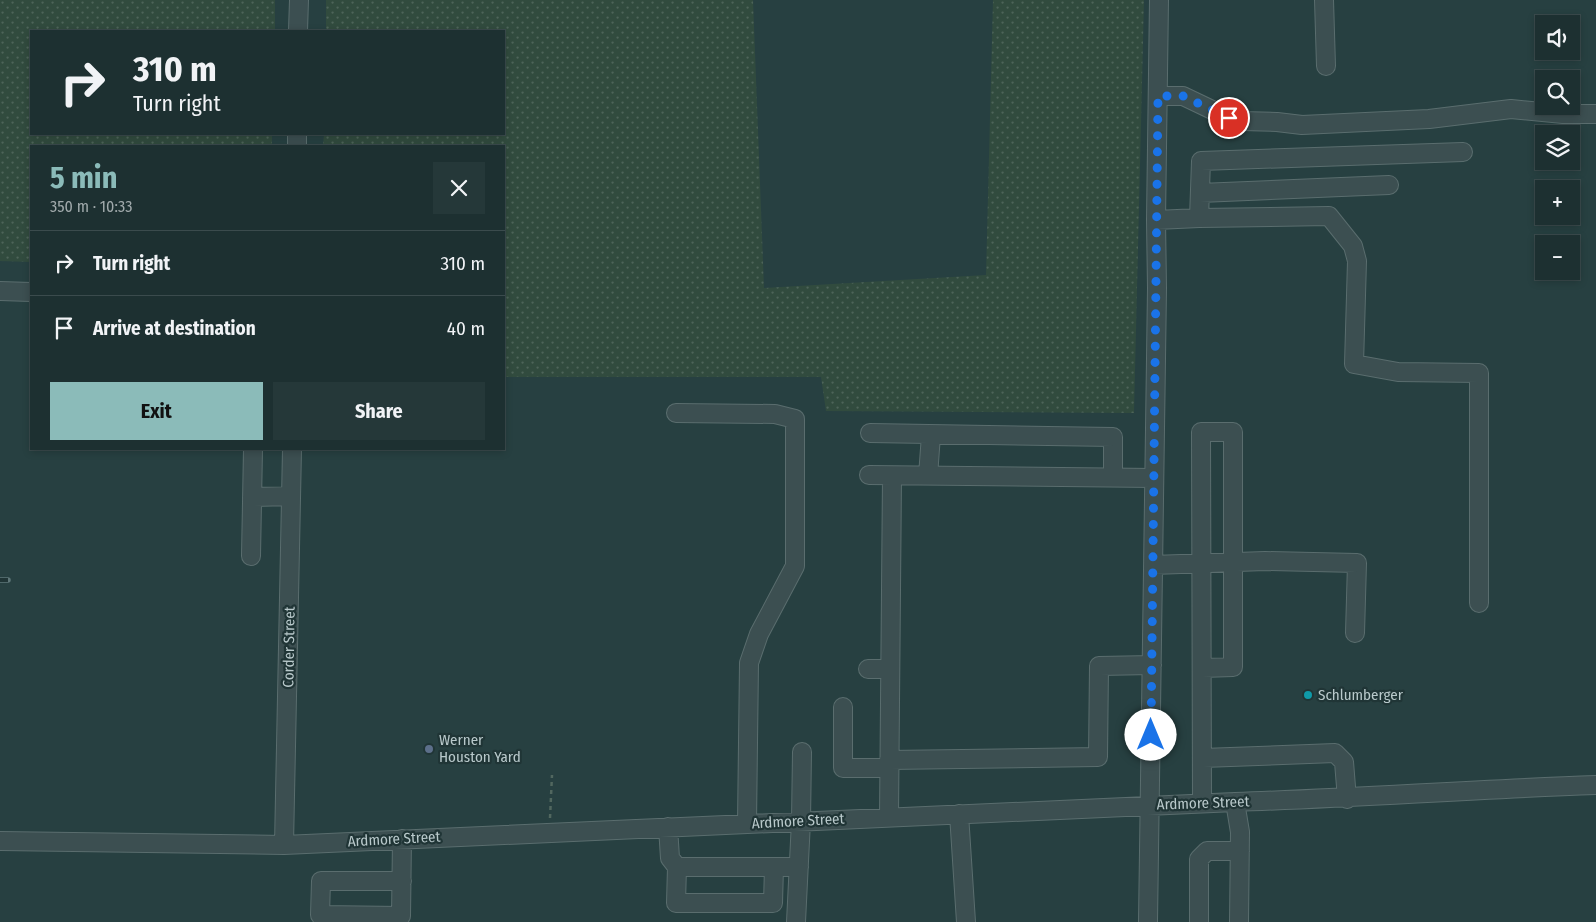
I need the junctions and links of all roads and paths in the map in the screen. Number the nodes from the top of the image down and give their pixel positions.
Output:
1 (299, 0) edge
2 (1159, 0) edge
3 (1324, 0) edge
4 (298, 30) edge
5 (1326, 66) dead end
6 (1158, 96) junction
7 (1596, 114) edge
8 (1463, 152) dead end
9 (1389, 185) dead end
10 (1200, 193) junction
11 (1199, 218) junction
12 (1156, 220) junction
13 (0, 291) edge
14 (30, 292) edge
15 (676, 412) dead end
16 (870, 432) dead end
17 (931, 434) junction
18 (253, 450) edge
19 (292, 450) edge
20 (869, 475) dead end
21 (892, 476) junction
22 (928, 476) junction
23 (1114, 478) junction
24 (1154, 478) junction
25 (291, 496) junction
26 (252, 497) junction
27 (251, 556) dead end
28 (1202, 562) junction
29 (1233, 562) junction
30 (1153, 565) junction
31 (1479, 603) dead end
32 (1355, 634) dead end
33 (1152, 665) junction
34 (890, 668) junction
35 (1202, 668) junction
36 (868, 669) dead end
37 (843, 707) dead end
38 (802, 752) dead end
39 (1203, 758) junction
40 (889, 764) junction
41 (552, 775) dead end
42 (1596, 785) edge
43 (1347, 798) junction
44 (1235, 802) junction
45 (1202, 803) junction
46 (1151, 806) junction
47 (959, 814) junction
48 (888, 817) junction
49 (801, 821) junction
50 (747, 823) junction
51 (668, 827) junction
52 (549, 832) junction
53 (402, 839) junction
54 (0, 841) edge
55 (284, 845) junction
56 (1240, 851) junction
57 (685, 867) junction
58 (774, 867) junction
59 (799, 867) junction
60 (402, 881) junction
61 (796, 922) edge
62 (966, 922) edge
63 (1148, 922) edge
64 (1199, 922) edge
65 (1239, 922) edge

1 - 4 street
2 - 6 street
3 - 5 street
6 - 7 street
6 - 12 street
8 - 10 street
9 - 10 street
10 - 11 street
11 - 12 street
11 - 31 street
12 - 24 street
13 - 14 street
15 - 50 street
16 - 17 street
17 - 22 street
17 - 23 street
18 - 26 street
19 - 25 street, Corder Street
20 - 21 street
21 - 22 street
21 - 34 street
22 - 23 street
23 - 24 street
24 - 30 street
25 - 26 street
25 - 55 street, Corder Street
26 - 27 street
28 - 29 street
28 - 29 street
28 - 30 street
28 - 35 street
29 - 32 street
29 - 35 street
30 - 33 street
33 - 40 street
33 - 46 street
34 - 36 street
34 - 40 street
35 - 39 street
37 - 40 street
38 - 49 street
39 - 43 street
39 - 45 street
40 - 48 street
41 - 52 path
42 - 43 street, Ardmore Street
43 - 44 street, Ardmore Street
44 - 45 street, Ardmore Street
44 - 56 street
45 - 46 street, Ardmore Street
46 - 47 street, Ardmore Street
46 - 63 street
47 - 48 street, Ardmore Street
47 - 62 street
48 - 49 street, Ardmore Street
49 - 50 street, Ardmore Street
49 - 59 street
50 - 51 street, Ardmore Street
51 - 52 street, Ardmore Street
51 - 57 street
52 - 53 street, Ardmore Street
53 - 55 street, Ardmore Street
53 - 60 street
54 - 55 street, Ardmore Street
56 - 64 street
56 - 65 street
57 - 58 street
57 - 58 street
58 - 59 street
59 - 61 street
60 - 60 street

